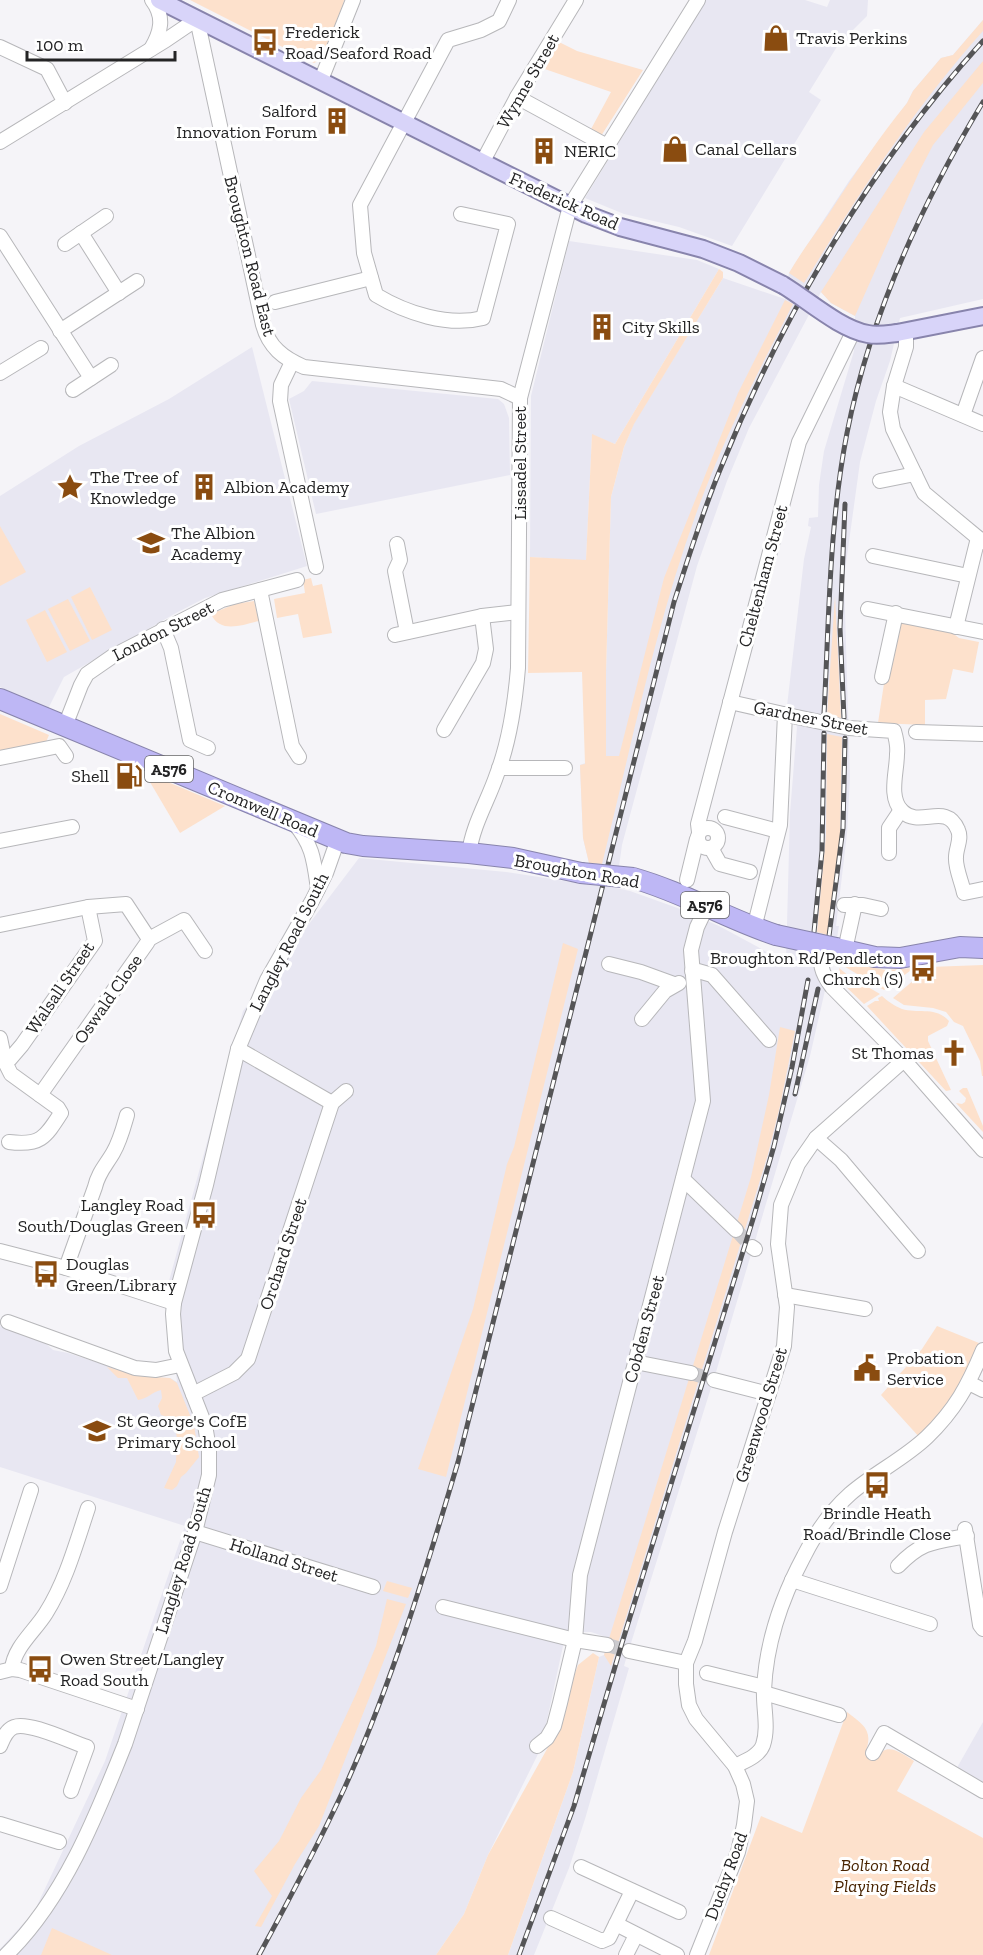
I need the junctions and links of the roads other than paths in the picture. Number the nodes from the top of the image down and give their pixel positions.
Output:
1 (152, 0) edge
2 (159, 0) edge
3 (353, 0) edge
4 (509, 0) edge
5 (576, 0) edge
6 (698, 0) edge
7 (197, 19) junction
8 (0, 47) edge
9 (151, 49) junction
10 (321, 80) junction
11 (517, 97) junction
12 (65, 103) junction
13 (405, 122) junction
14 (0, 142) edge
15 (607, 146) junction
16 (482, 163) junction
17 (570, 206) junction
18 (461, 214) dead end
19 (106, 216) dead end
20 (81, 233) junction
21 (0, 236) edge
22 (65, 244) dead end
23 (371, 278) junction
24 (137, 281) dead end
25 (119, 293) junction
26 (275, 302) dead end
27 (983, 316) edge
28 (60, 331) junction
29 (901, 332) junction
30 (851, 336) junction
31 (41, 348) dead end
32 (983, 358) edge
33 (292, 362) junction
34 (111, 365) dead end
35 (0, 373) edge
36 (91, 378) junction
37 (894, 386) junction
38 (73, 390) dead end
39 (520, 398) junction
40 (963, 415) junction
41 (983, 424) edge
42 (915, 474) junction
43 (880, 481) dead end
44 (980, 540) edge
45 (397, 544) dead end
46 (873, 556) dead end
47 (316, 567) dead end
48 (968, 576) junction
49 (297, 580) dead end
50 (260, 590) junction
51 (868, 609) dead end
52 (518, 612) junction
53 (896, 614) junction
54 (482, 616) junction
55 (956, 627) junction
56 (163, 629) junction
57 (983, 632) edge
58 (882, 677) dead end
59 (0, 699) edge
60 (730, 702) junction
61 (789, 715) junction
62 (65, 726) junction
63 (444, 730) dead end
64 (916, 732) dead end
65 (983, 734) edge
66 (208, 748) dead end
67 (66, 756) dead end
68 (299, 757) dead end
69 (0, 758) edge
70 (499, 768) junction
71 (565, 768) dead end
72 (901, 810) junction
73 (725, 817) dead end
74 (292, 821) junction
75 (72, 827) dead end
76 (778, 831) junction
77 (698, 835) junction
78 (338, 839) junction
79 (0, 841) edge
80 (469, 853) junction
81 (889, 853) dead end
82 (750, 872) dead end
83 (687, 880) dead end
84 (318, 889) junction
85 (983, 890) edge
86 (707, 906) junction
87 (88, 907) junction
88 (881, 909) dead end
89 (0, 925) edge
90 (754, 928) junction
91 (983, 937) edge
92 (149, 939) junction
93 (960, 947) junction
94 (834, 948) junction
95 (983, 948) edge
96 (205, 951) dead end
97 (609, 964) dead end
98 (692, 976) junction
99 (674, 984) junction
100 (642, 1019) dead end
101 (0, 1038) edge
102 (769, 1040) dead end
103 (238, 1049) junction
104 (904, 1060) junction
105 (5, 1062) junction
106 (346, 1091) dead end
107 (40, 1095) junction
108 (332, 1103) junction
109 (127, 1116) dead end
110 (816, 1138) junction
111 (9, 1142) dead end
112 (983, 1150) edge
113 (683, 1179) junction
114 (735, 1230) tunnel mouth
115 (0, 1251) edge
116 (918, 1251) dead end
117 (66, 1268) junction
118 (785, 1295) junction
119 (174, 1303) junction
120 (865, 1309) dead end
121 (8, 1322) dead end
122 (983, 1350) edge
123 (635, 1362) junction
124 (180, 1365) junction
125 (691, 1374) tunnel mouth
126 (714, 1380) tunnel mouth
127 (969, 1383) junction
128 (983, 1390) edge
129 (193, 1394) junction
130 (769, 1394) junction
131 (31, 1490) dead end
132 (87, 1508) dead end
133 (195, 1532) junction
134 (898, 1566) dead end
135 (792, 1580) junction
136 (0, 1586) edge
137 (373, 1587) dead end
138 (443, 1607) dead end
139 (930, 1624) dead end
140 (983, 1629) edge
141 (575, 1640) junction
142 (607, 1645) tunnel mouth
143 (629, 1651) tunnel mouth
144 (686, 1663) junction
145 (6, 1670) edge
146 (709, 1675) dead end
147 (764, 1690) junction
148 (690, 1705) joint
149 (137, 1709) junction
150 (839, 1715) dead end
151 (0, 1746) edge
152 (537, 1746) dead end
153 (873, 1753) dead end
154 (735, 1766) junction
155 (71, 1791) dead end
156 (983, 1791) edge
157 (0, 1824) edge
158 (59, 1842) dead end
159 (581, 1867) dead end
160 (632, 1891) junction
161 (679, 1912) dead end
162 (551, 1918) dead end
163 (616, 1924) junction
164 (636, 1935) junction
165 (6, 1955) edge
166 (626, 1955) edge
167 (677, 1955) edge
168 (697, 1955) edge

1 - 9 street
2 - 7 main road, Frederick Road
3 - 10 street
4 - 13 street
5 - 11 street, Wynne Street
6 - 15 street, Lissadel Street
7 - 9 street
7 - 10 main road, Frederick Road
7 - 33 street, Broughton Road East
8 - 12 street
9 - 12 street
10 - 13 main road, Frederick Road
11 - 15 street
11 - 16 street, Wynne Street
12 - 14 street
13 - 16 main road, Frederick Road
13 - 23 street
15 - 17 street, Lissadel Street
16 - 17 main road, Frederick Road
17 - 30 main road, Frederick Road, bridge
17 - 39 street, Lissadel Street
18 - 23 street
19 - 20 street
20 - 22 street
20 - 25 street
21 - 28 street
23 - 26 street
24 - 25 street
25 - 28 street
27 - 29 main road, Frederick Road
28 - 36 street
29 - 30 main road, Frederick Road, bridge
29 - 37 street
30 - 60 street, Cheltenham Street
31 - 35 street
32 - 40 street
33 - 39 street
33 - 47 street
34 - 36 street
36 - 38 street
37 - 40 street
37 - 42 street
39 - 52 street, Lissadel Street
40 - 41 street
42 - 43 street
42 - 44 street
44 - 48 street
45 - 54 street
46 - 48 street
48 - 55 street
49 - 50 street, London Street
50 - 56 street, London Street
50 - 68 street
51 - 53 street
52 - 54 street
52 - 70 street, Lissadel Street
53 - 55 street
53 - 58 street
54 - 63 street
55 - 57 street
56 - 62 street, London Street
56 - 66 street
59 - 62 highway, Cromwell Road / A576
60 - 61 street, Gardner Street
60 - 77 street, Cheltenham Street
61 - 72 street, Gardner Street, bridge
61 - 76 street
62 - 74 highway, Cromwell Road / A576
64 - 65 street
67 - 69 street
70 - 71 street
70 - 80 street, Lissadel Street
72 - 81 street
72 - 85 street
73 - 76 street
74 - 78 highway, Cromwell Road / A576
74 - 84 street
75 - 79 street
76 - 90 street
77 - 82 street
77 - 83 street, Cheltenham Street
78 - 80 highway, Cromwell Road / A576
78 - 84 street, Langley Road South
80 - 86 highway, Broughton Road / A576, bridge
84 - 103 street, Langley Road South
86 - 90 highway, Broughton Road / A576
86 - 98 street, Cobden Street
87 - 89 street
87 - 92 street, Oswald Close
87 - 105 street, Walsall Street
88 - 94 street
90 - 94 highway, Broughton Road / A576, bridge
91 - 93 highway, Broughton Road / A576
92 - 96 street
92 - 107 street, Oswald Close
93 - 94 highway, Broughton Road / A576
93 - 95 highway, Broughton Road / A576
94 - 104 street, bridge
97 - 99 street
98 - 99 street
98 - 102 street
98 - 113 street, Cobden Street
99 - 100 street
101 - 105 street
103 - 108 street
103 - 119 street, Langley Road South
104 - 110 street, Greenwood Street
104 - 112 street
105 - 107 street
106 - 108 street
107 - 111 street
108 - 129 street, Orchard Street
109 - 117 street
110 - 116 street
110 - 118 street, Greenwood Street
113 - 114 street
113 - 123 street, Cobden Street
115 - 117 street
117 - 119 street
118 - 120 street
118 - 130 street, Greenwood Street
119 - 124 street, Langley Road South
121 - 124 street
122 - 127 street
123 - 125 street
123 - 141 street, Cobden Street
124 - 129 street, Langley Road South
126 - 130 street
127 - 128 street
127 - 135 street
129 - 133 street, Langley Road South
130 - 144 street, Greenwood Street
131 - 136 street
132 - 145 street
133 - 137 street, Holland Street
133 - 149 street, Langley Road South
134 - 140 street
135 - 139 street
135 - 147 street
138 - 141 street
141 - 142 street
141 - 152 street, Cobden Street
143 - 144 street
144 - 148 street, Greenwood Street
145 - 149 street
146 - 147 street
147 - 150 street
147 - 154 street
148 - 154 street, Duchy Road
149 - 165 street, Langley Road South
151 - 155 street
153 - 156 street
154 - 168 street, Duchy Road
157 - 158 street
159 - 160 street
160 - 161 street
160 - 163 street
162 - 163 street
163 - 164 street
164 - 166 street
164 - 167 street

